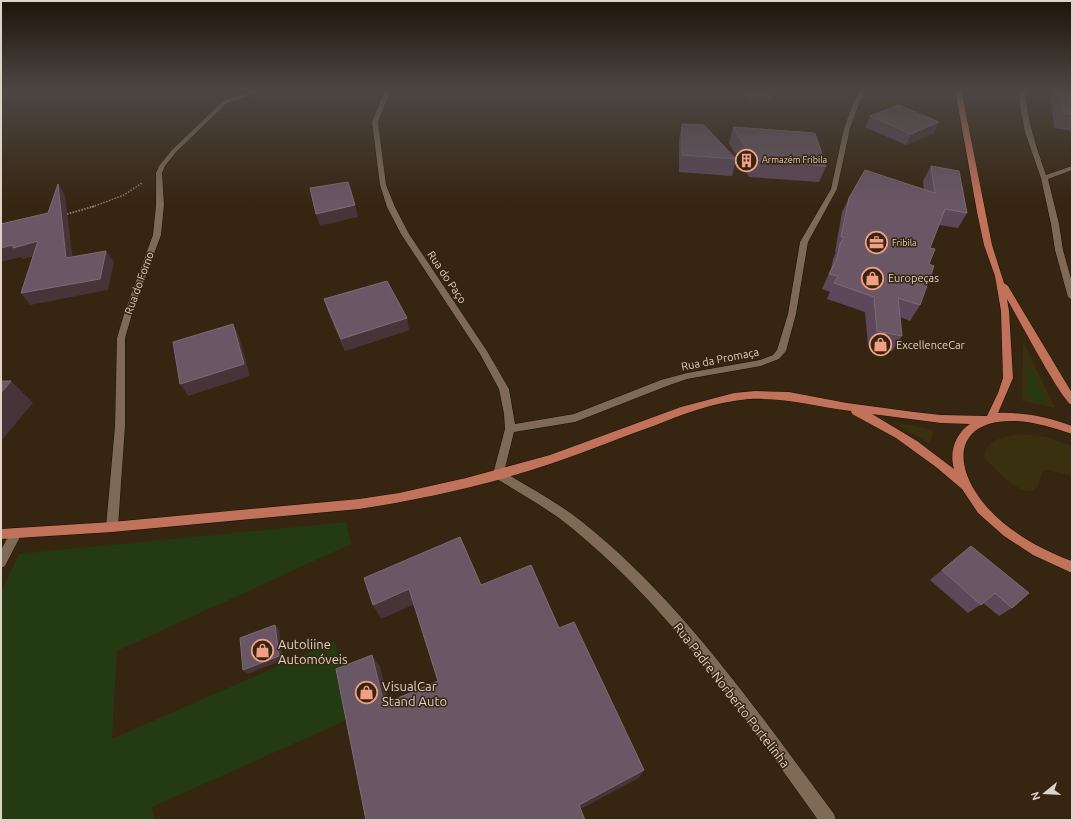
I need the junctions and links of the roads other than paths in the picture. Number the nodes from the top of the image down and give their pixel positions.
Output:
1 (199, 127) edge
2 (375, 127) edge
3 (847, 127) edge
4 (965, 127) edge
5 (1027, 127) edge
6 (1072, 168) edge
7 (1044, 178) junction
8 (998, 276) junction
9 (1072, 297) edge
10 (1072, 401) edge
11 (847, 407) junction
12 (987, 419) junction
13 (510, 429) junction
14 (1072, 430) edge
15 (498, 474) junction
16 (966, 485) junction
17 (112, 527) junction
18 (16, 533) junction
19 (1, 534) edge
20 (1, 562) edge
21 (1072, 567) edge
22 (828, 820) edge

1 - 17 street, Rua do Forno
2 - 13 street, Rua do Paço
3 - 13 street, Rua da Promaça
4 - 8 main road
5 - 7 street
6 - 7 street
7 - 9 street
8 - 10 main road
8 - 12 main road
11 - 12 main road
11 - 15 main road
11 - 16 main road
12 - 14 main road
12 - 16 main road
13 - 15 street, Rua do Paço
15 - 17 main road
15 - 22 street, Rua Padre Norberto Portelinha
16 - 21 main road
17 - 18 main road
18 - 19 main road
18 - 20 street

